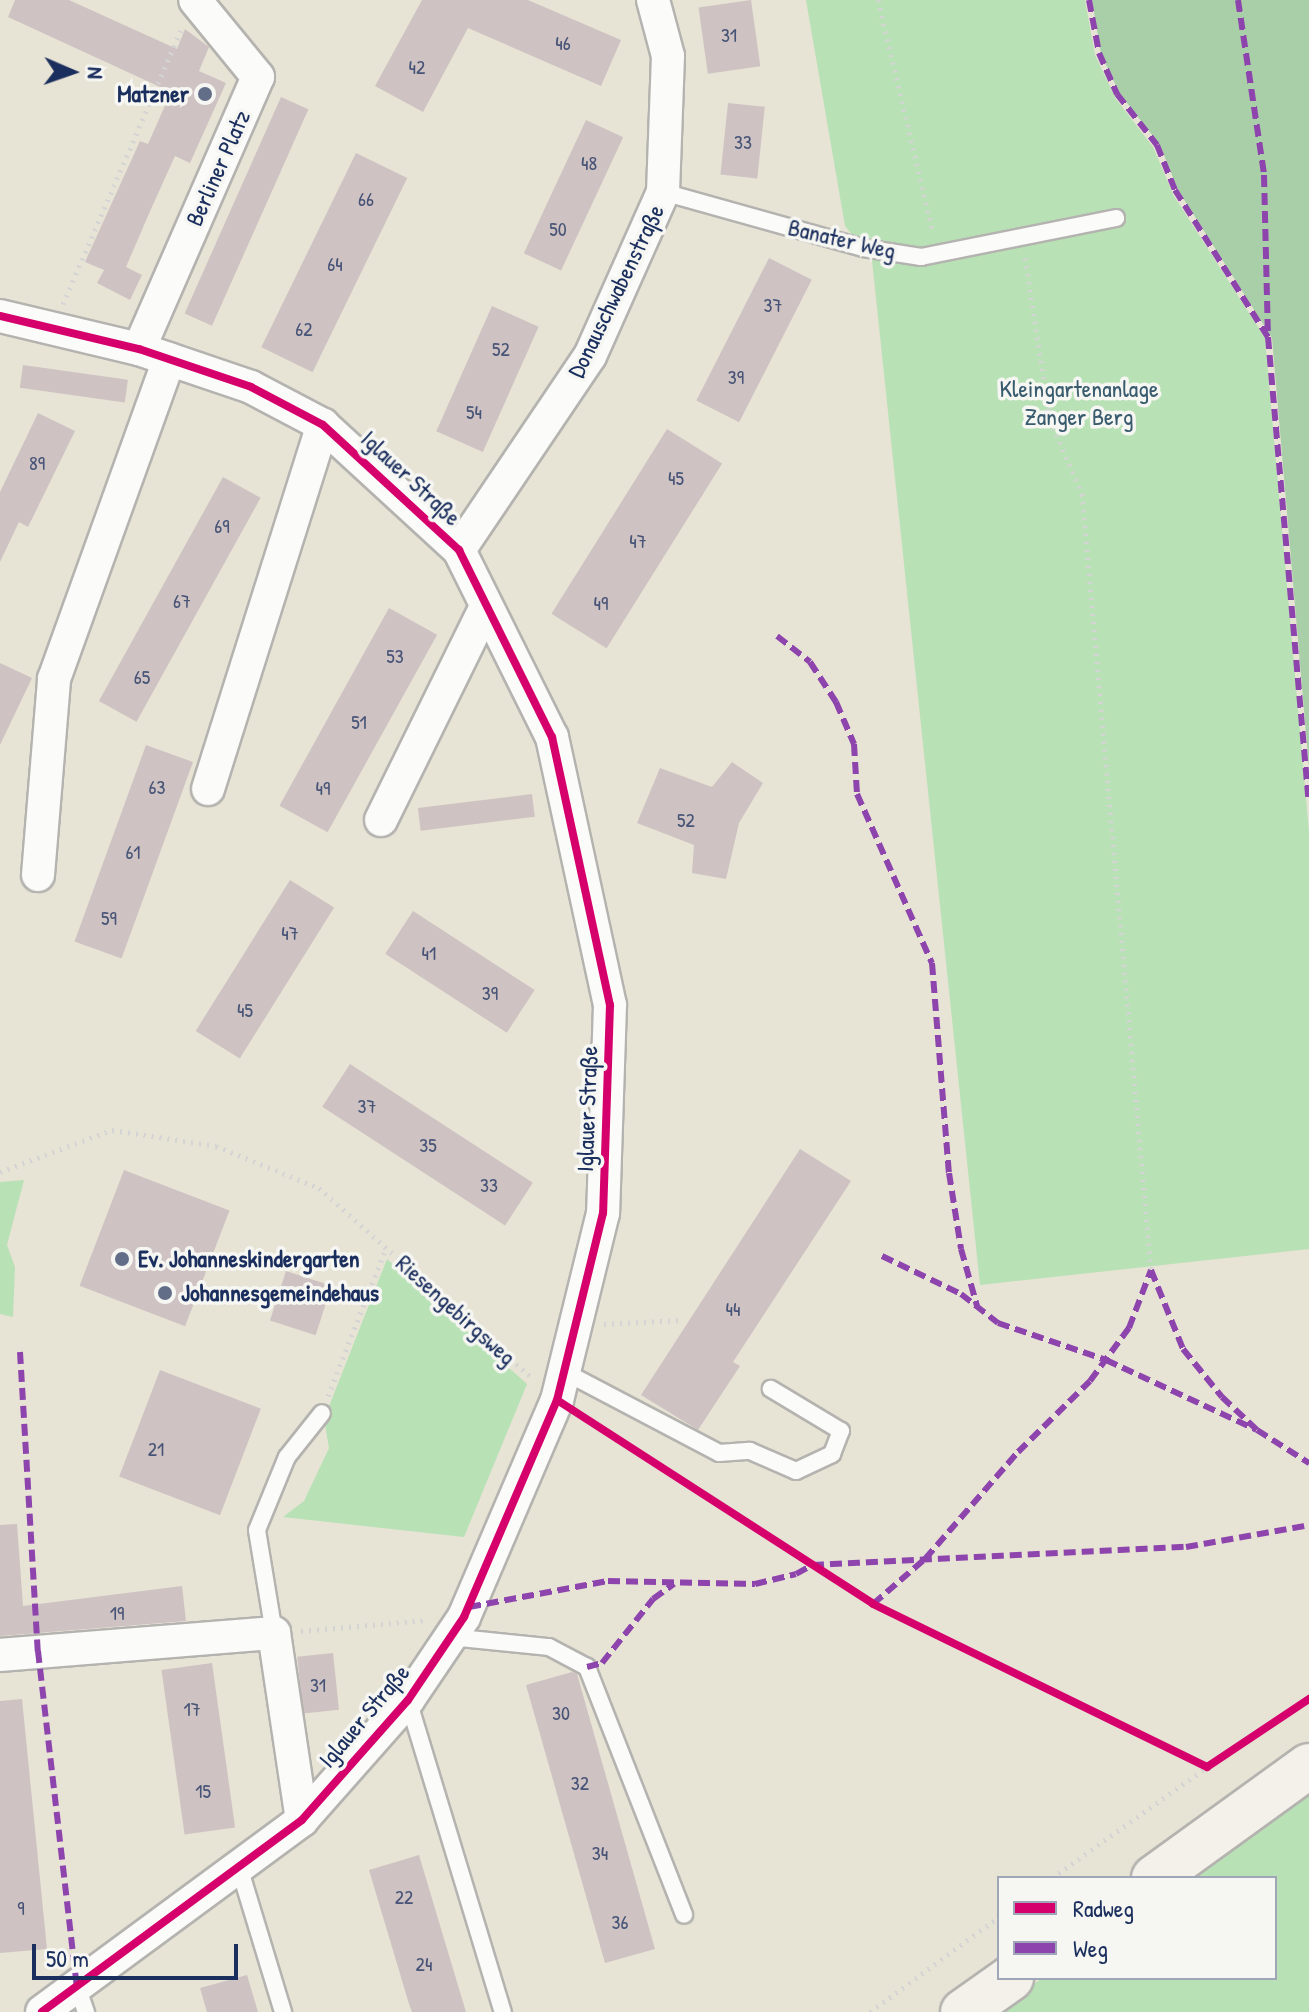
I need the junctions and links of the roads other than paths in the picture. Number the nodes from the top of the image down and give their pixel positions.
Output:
1 (653, 0) edge
2 (192, 7) edge
3 (663, 192) junction
4 (1116, 218) dead end
5 (0, 316) edge
6 (154, 354) junction
7 (323, 425) junction
8 (459, 550) junction
9 (486, 607) junction
10 (208, 789) dead end
11 (381, 820) dead end
12 (38, 875) dead end
13 (560, 1386) junction
14 (771, 1389) dead end
15 (322, 1413) road end
16 (457, 1627) junction
17 (274, 1633) junction
18 (0, 1655) edge
19 (408, 1700) junction
20 (1309, 1766) edge
21 (302, 1820) junction
22 (239, 1867) junction
23 (1157, 1876) edge
24 (684, 1915) dead end
25 (1008, 1980) edge
26 (82, 1999) edge
27 (42, 2012) edge
28 (283, 2012) edge
29 (503, 2012) edge
30 (963, 2012) edge

1 - 3 street, Donauschwabenstraße
2 - 6 street, Berliner Platz
3 - 4 lane, Banater Weg
3 - 8 street, Donauschwabenstraße
5 - 6 street, Iglauer Straße
6 - 7 street, Iglauer Straße
6 - 12 street
7 - 8 street, Iglauer Straße
7 - 10 street
8 - 9 street, Iglauer Straße
9 - 11 street
9 - 13 street, Iglauer Straße
13 - 14 lane
13 - 16 street, Iglauer Straße
15 - 17 lane
16 - 19 street, Iglauer Straße
16 - 24 lane
17 - 18 street
17 - 21 street, Iglauer Straße
19 - 21 street, Iglauer Straße
19 - 29 lane, Iglauer Straße
20 - 23 street
21 - 22 street, Iglauer Straße
22 - 26 street, Iglauer Straße
22 - 28 lane
25 - 30 street
26 - 27 street, Iglauer Straße

